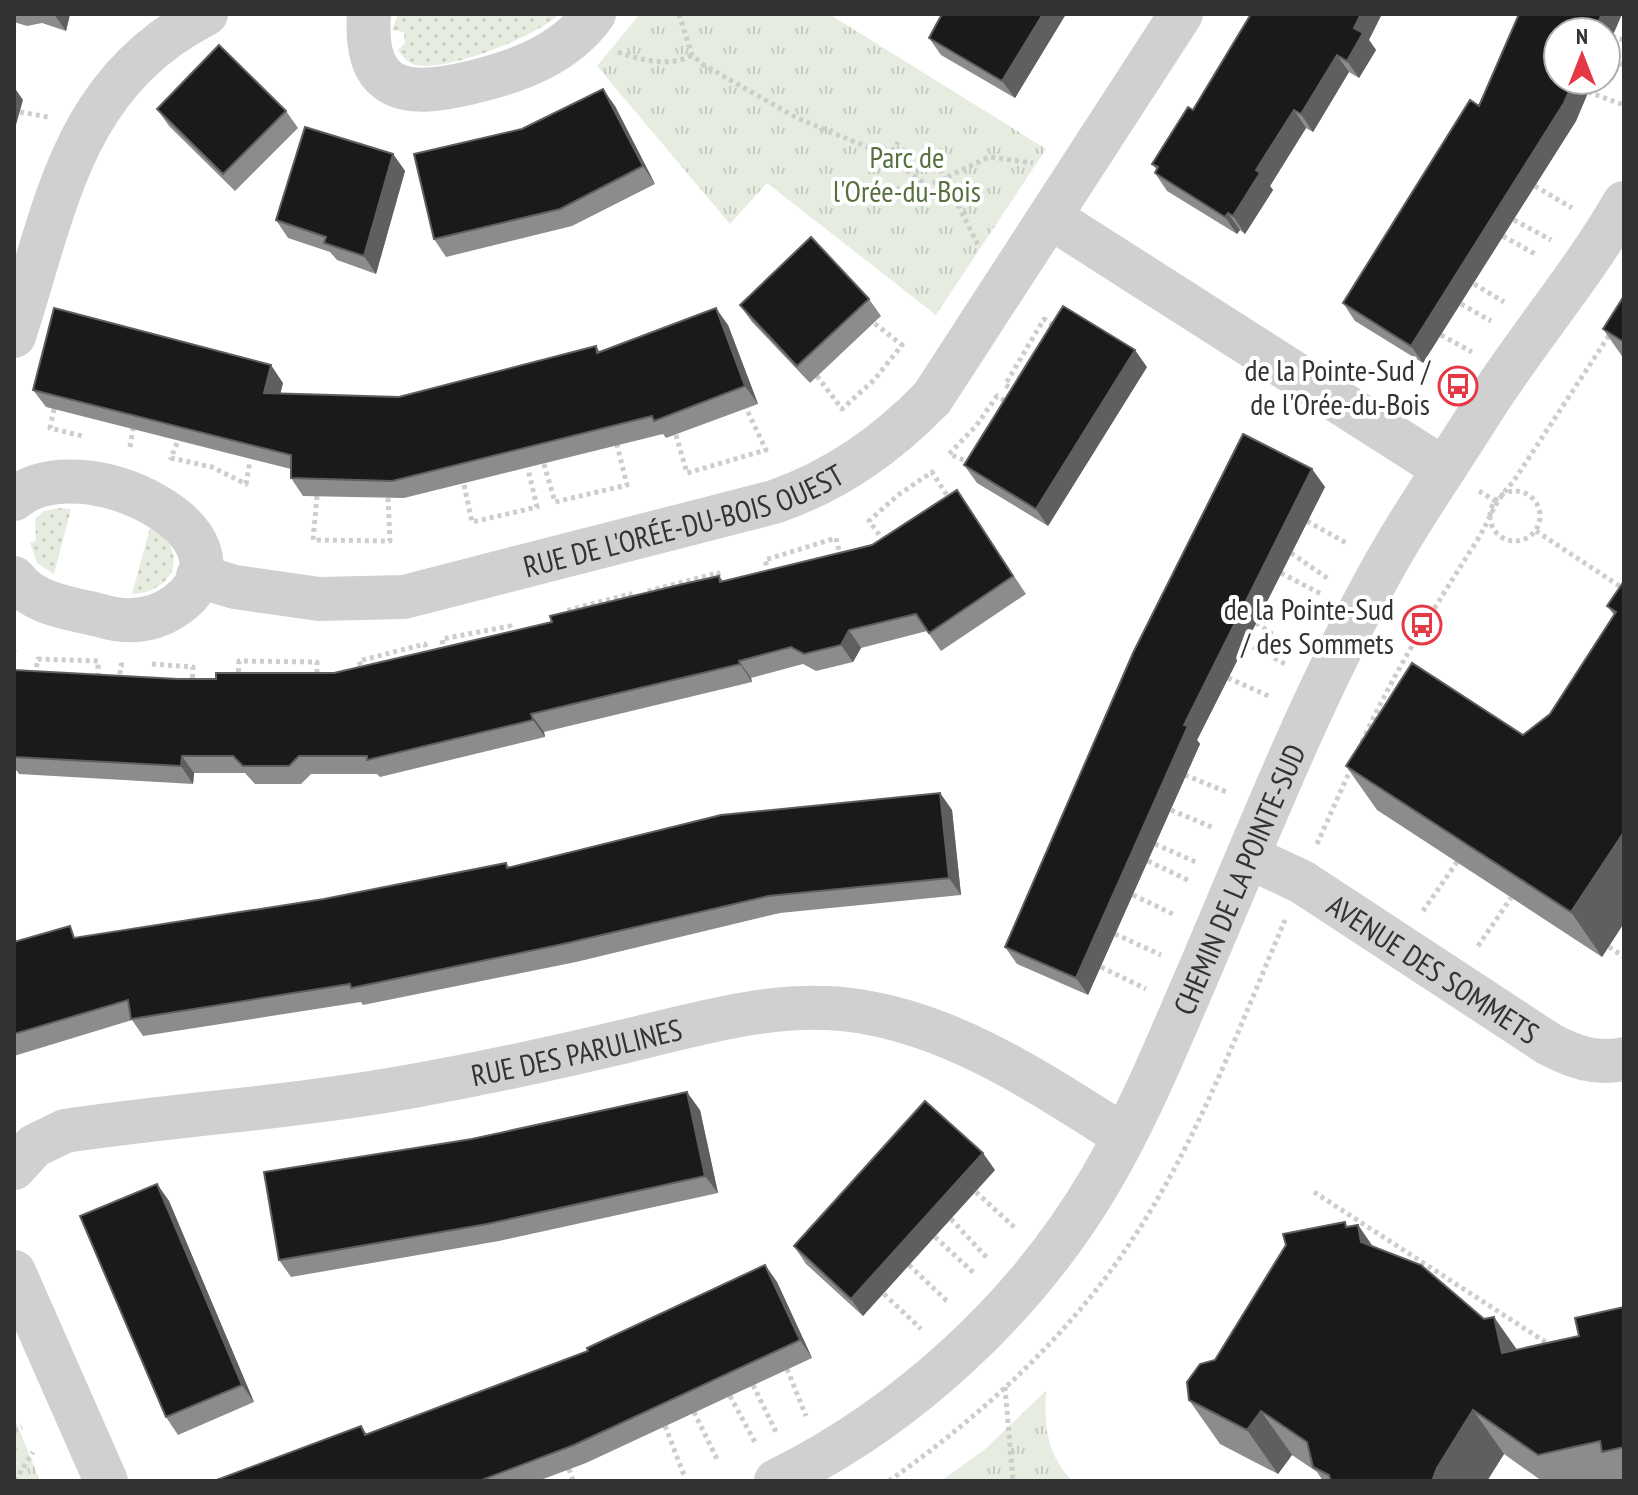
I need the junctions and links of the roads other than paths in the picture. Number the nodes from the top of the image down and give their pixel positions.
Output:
1 (206, 14) edge
2 (369, 14) edge
3 (1181, 14) edge
4 (603, 32) edge
5 (1624, 203) edge
6 (1050, 217) junction
7 (14, 336) edge
8 (1444, 469) junction
9 (17, 489) edge
10 (198, 576) junction
11 (14, 578) edge
12 (1249, 857) junction
13 (1624, 1059) edge
14 (1124, 1136) junction
15 (14, 1168) edge
16 (14, 1272) edge
17 (766, 1462) edge
18 (106, 1481) edge

1 - 7 street
2 - 4 street
3 - 6 street, RUE DE L'ORÉE-DU-BOIS OUEST
5 - 8 street, CHEMIN DE LA POINTE-SUD
6 - 8 street
6 - 10 street, RUE DE L'ORÉE-DU-BOIS OUEST
8 - 12 street, CHEMIN DE LA POINTE-SUD
9 - 10 street
10 - 11 street
12 - 13 street, AVENUE DES SOMMETS
12 - 14 street, CHEMIN DE LA POINTE-SUD
14 - 15 street, RUE DES PARULINES
14 - 17 street, CHEMIN DE LA POINTE-SUD
16 - 18 street

